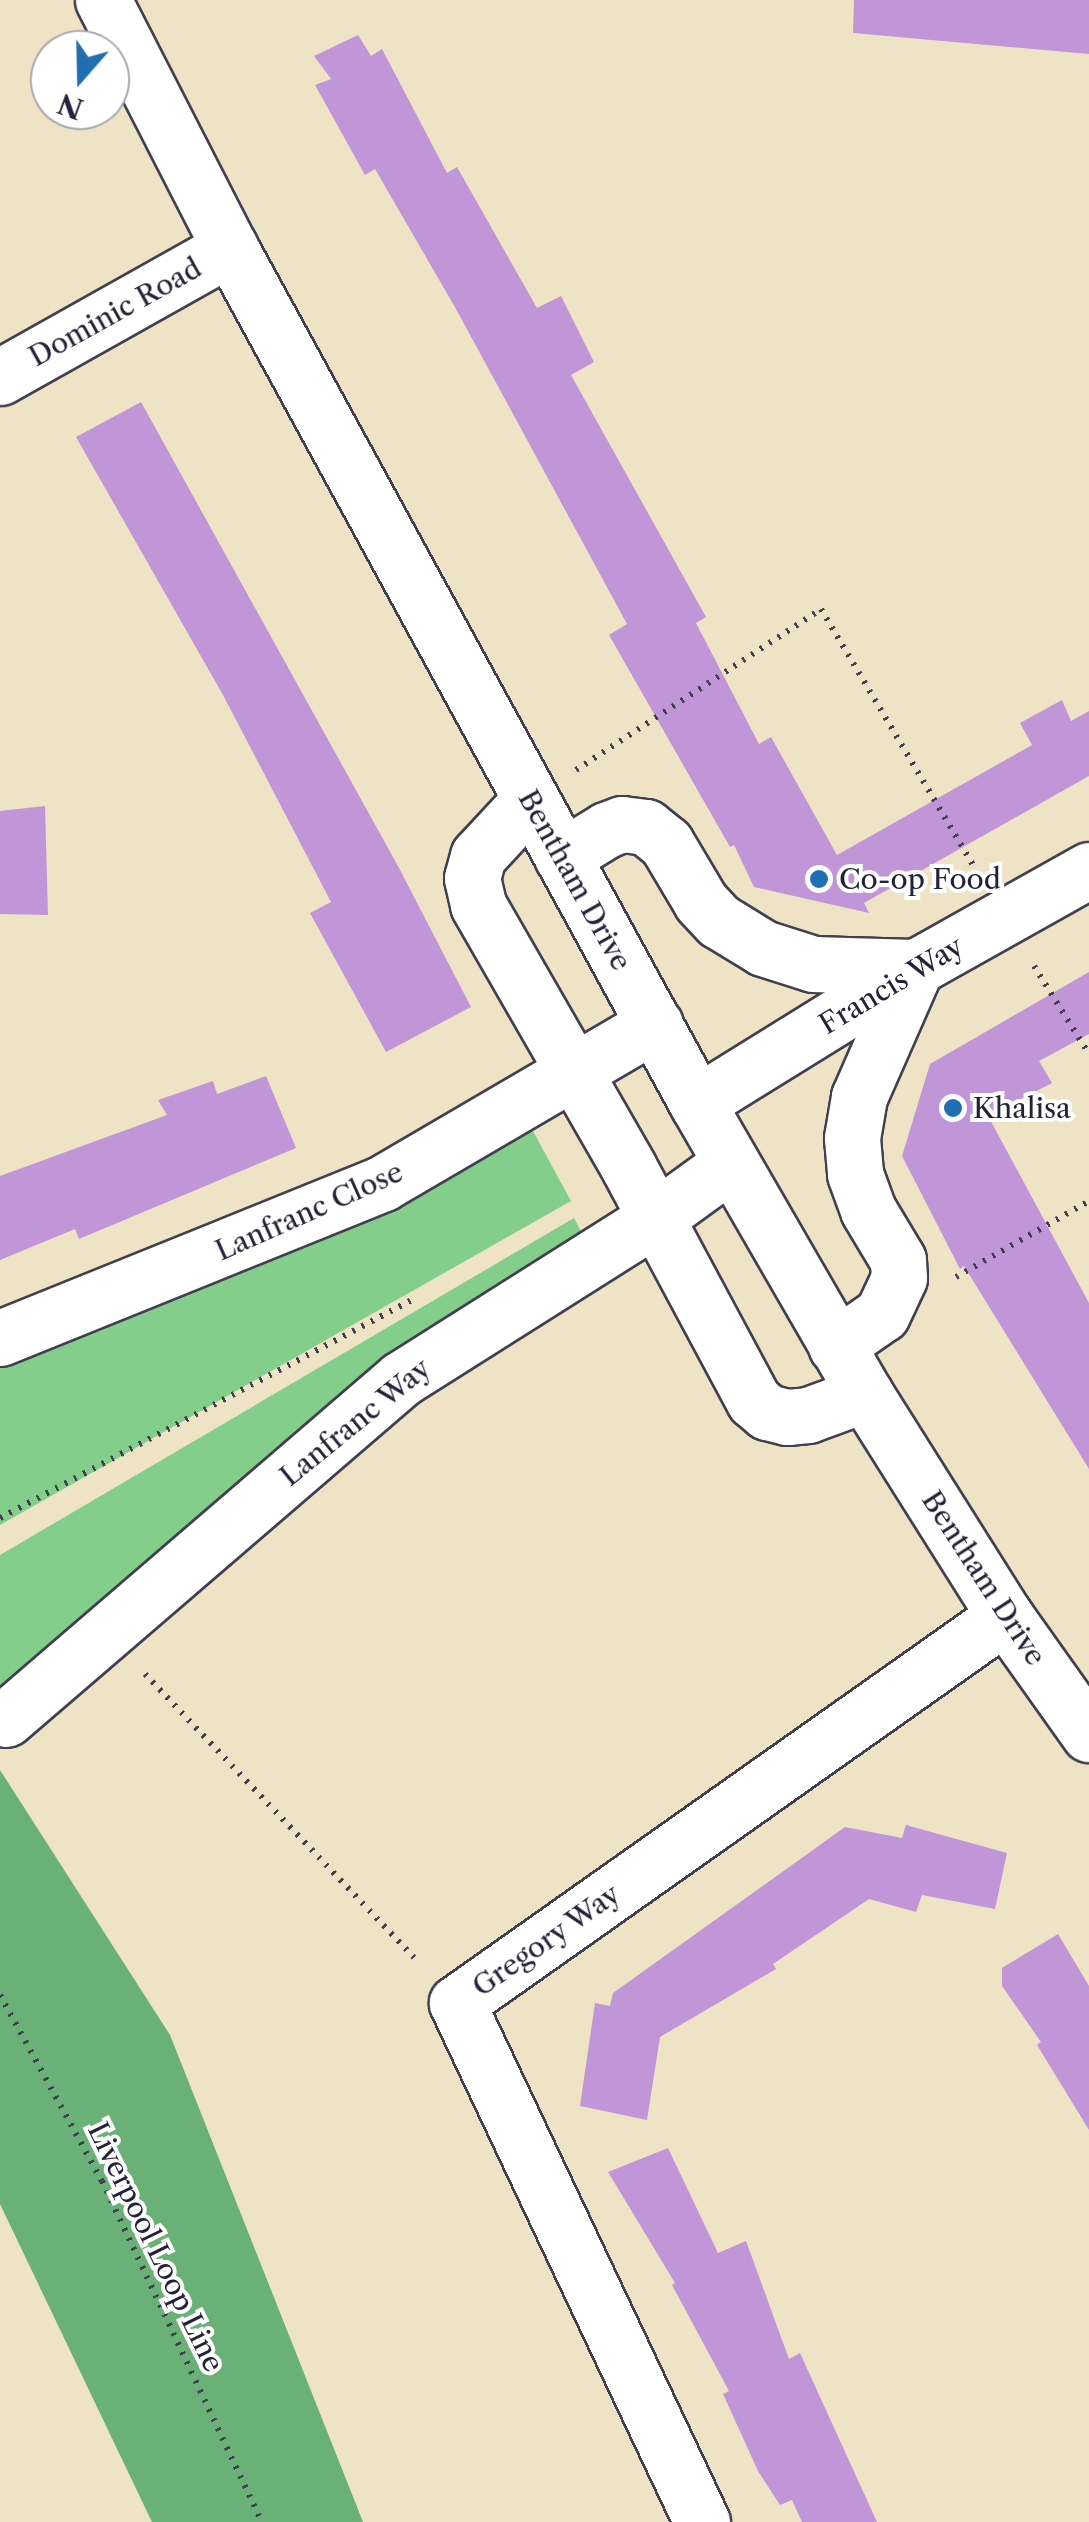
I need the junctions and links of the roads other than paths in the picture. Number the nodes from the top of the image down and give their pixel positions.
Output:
1 (103, 0) edge
2 (230, 248) junction
3 (0, 377) edge
4 (530, 800) junction
5 (562, 857) junction
6 (1089, 870) edge
7 (916, 967) junction
8 (656, 1024) junction
9 (574, 1071) junction
10 (696, 1103) junction
11 (732, 1163) junction
12 (654, 1219) junction
13 (0, 1338) edge
14 (836, 1346) junction
15 (865, 1394) junction
16 (1005, 1616) junction
17 (6, 1718) dead end
18 (1089, 1734) edge
19 (702, 2522) edge

1 - 2 street, Bentham Drive
2 - 3 street, Dominic Road
2 - 4 street, Bentham Drive
4 - 5 street, Bentham Drive
4 - 9 street
5 - 7 street
5 - 8 street, Bentham Drive
6 - 7 street, Francis Way
7 - 10 street, Francis Way
7 - 14 street
8 - 9 street, Lanfranc Close
8 - 10 street, Bentham Drive
9 - 12 street
9 - 13 street, Lanfranc Close
10 - 11 street, Bentham Drive
11 - 12 street, Lanfranc Way
11 - 14 street, Bentham Drive
12 - 15 street
12 - 17 street, Lanfranc Way
14 - 15 street, Bentham Drive
15 - 16 street, Bentham Drive
16 - 18 street, Bentham Drive
16 - 19 street, Gregory Way

